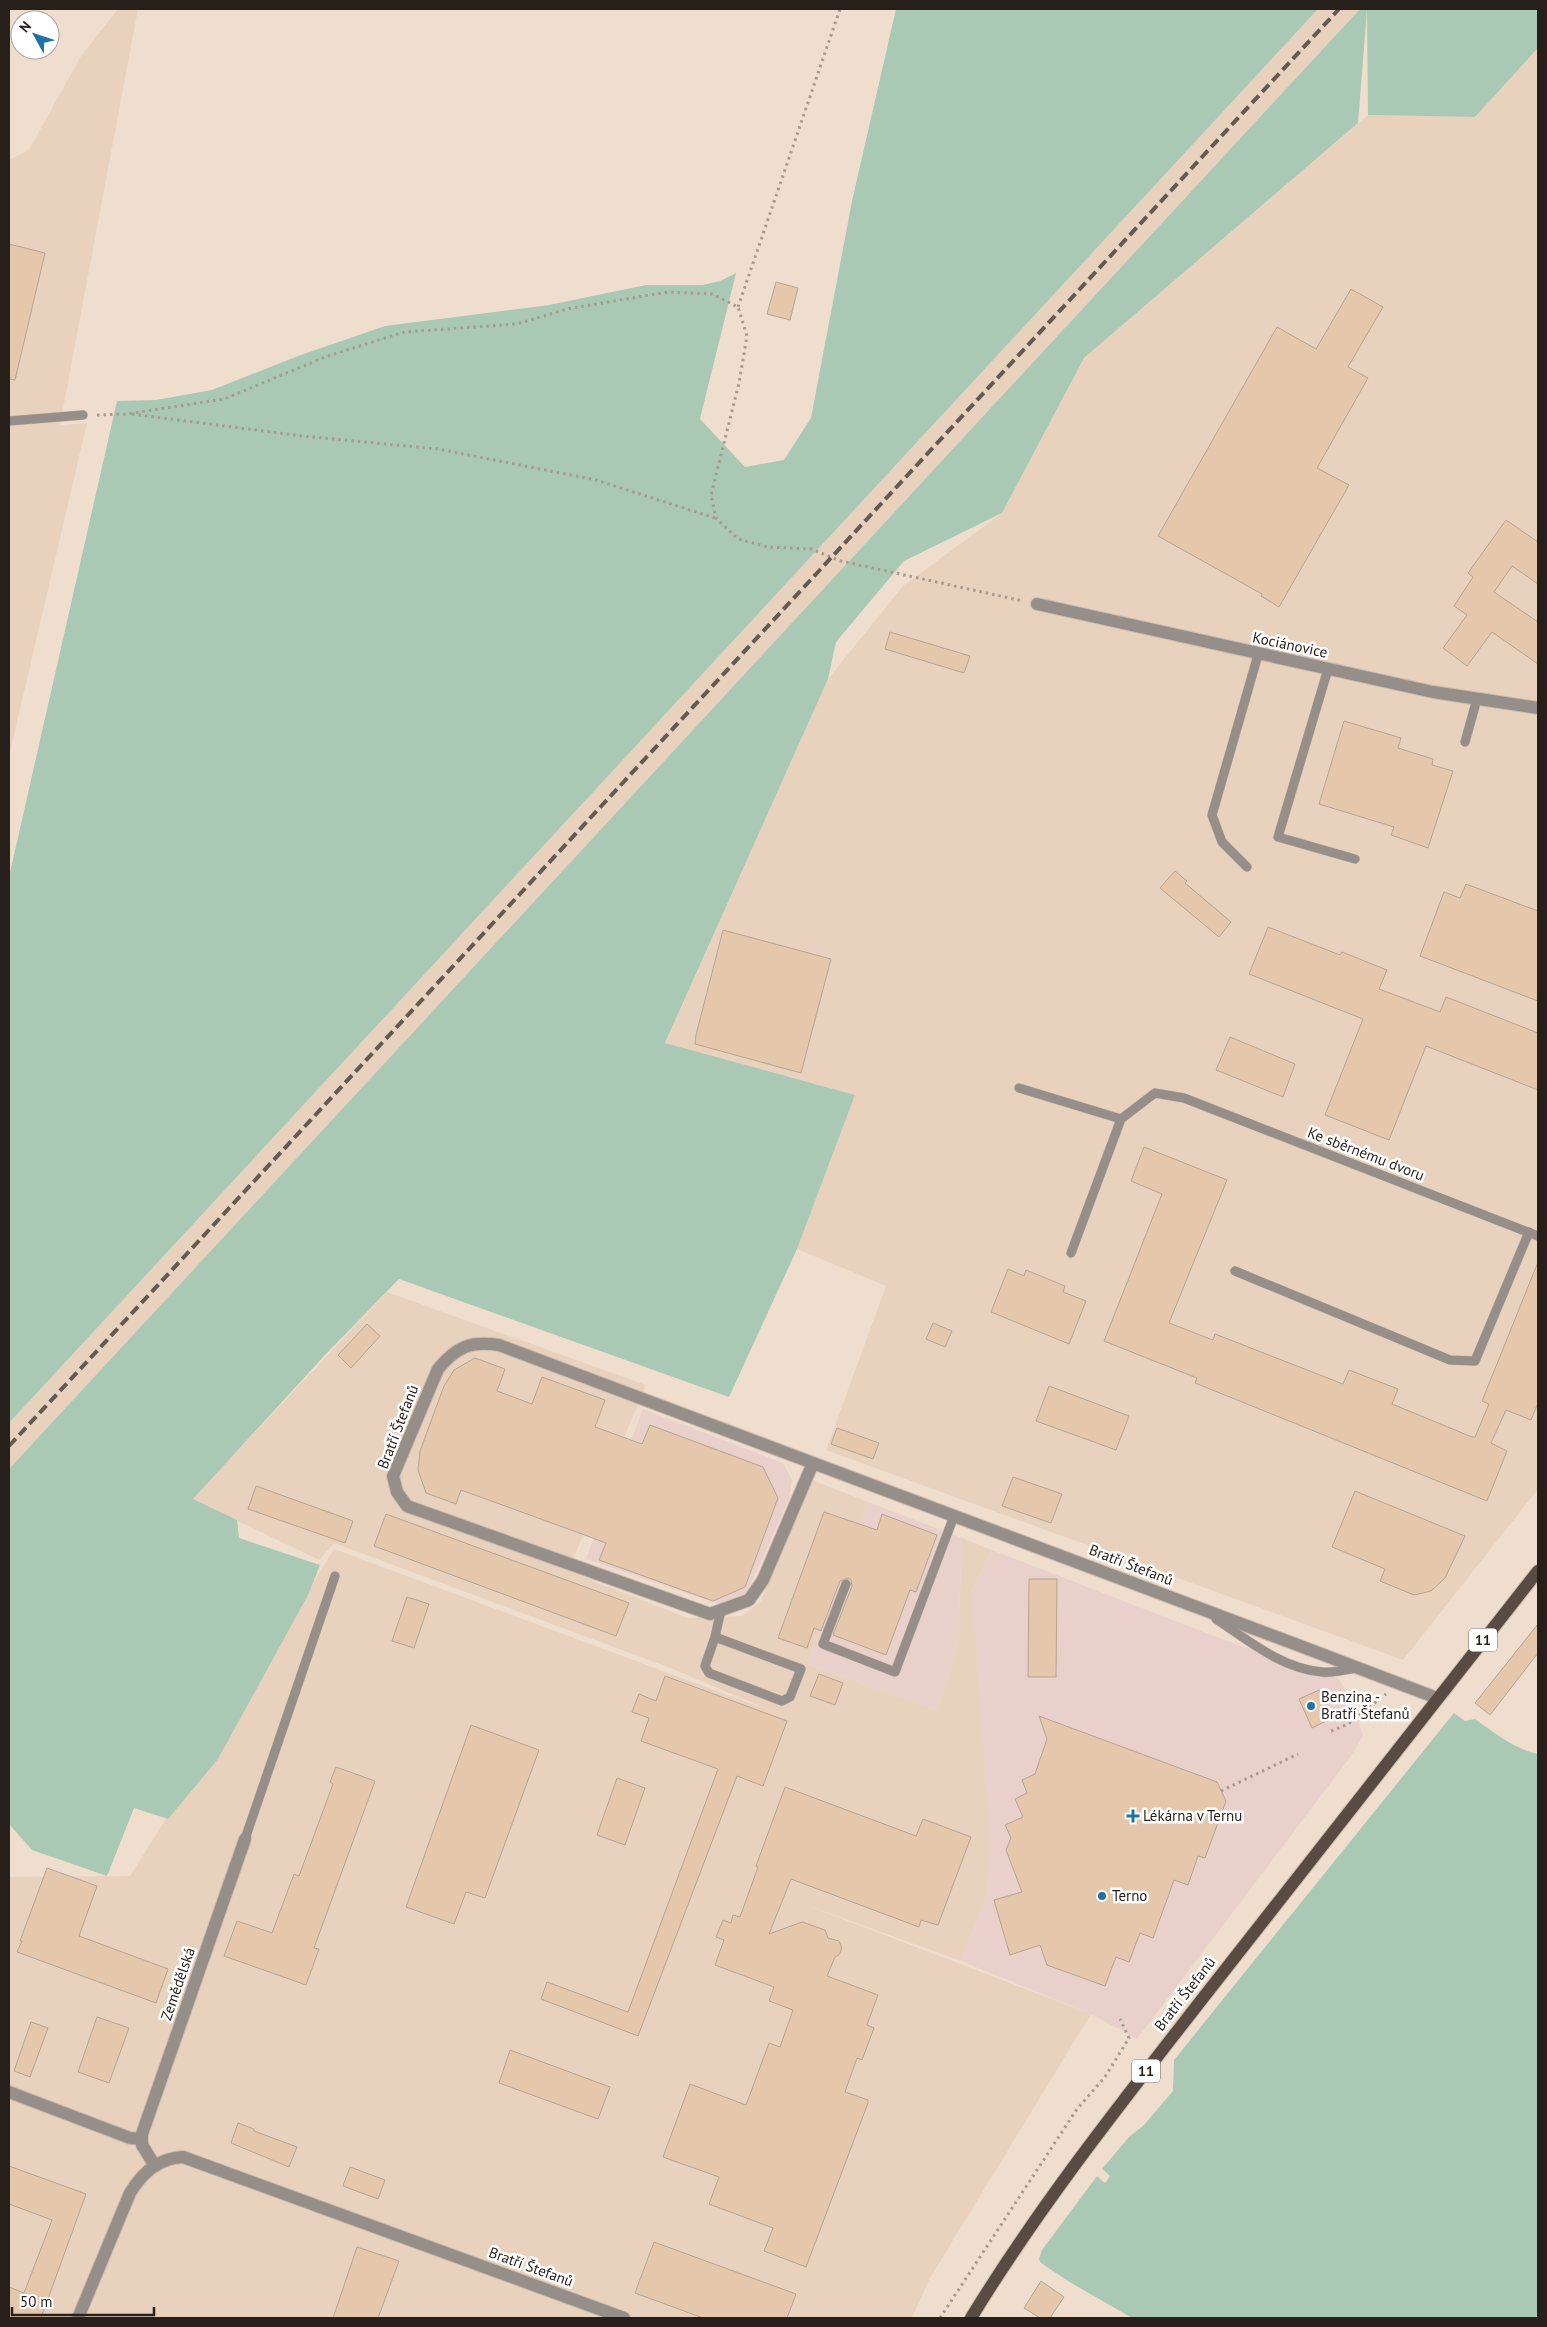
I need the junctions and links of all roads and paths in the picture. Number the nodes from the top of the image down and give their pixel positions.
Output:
1 (840, 9) edge
2 (738, 308) junction
3 (127, 414) junction
4 (83, 415) joint
5 (9, 421) edge
6 (716, 518) junction
7 (1037, 604) joint
8 (1258, 654) junction
9 (1328, 670) junction
10 (1477, 699) junction
11 (1538, 708) edge
12 (1465, 742) dead end
13 (1355, 859) dead end
14 (1247, 867) dead end
15 (1020, 1088) dead end
16 (1121, 1119) junction
17 (1528, 1232) junction
18 (1538, 1236) edge
19 (1071, 1253) dead end
20 (1235, 1271) dead end
21 (812, 1463) junction
22 (954, 1516) junction
23 (1538, 1571) edge
24 (335, 1576) dead end
25 (846, 1584) dead end
26 (721, 1610) junction
27 (1204, 1610) junction
28 (715, 1638) junction
29 (1357, 1668) junction
30 (1394, 1682) junction
31 (1437, 1698) junction
32 (1331, 1731) dead end
33 (1298, 1754) dead end
34 (1221, 1791) dead end
35 (245, 1840) joint
36 (1120, 2019) dead end
37 (9, 2092) edge
38 (142, 2139) junction
39 (154, 2166) junction
40 (78, 2318) edge
41 (624, 2318) edge
42 (940, 2318) edge
43 (971, 2318) edge

1 - 2 path
2 - 3 path
2 - 6 path
3 - 4 path
3 - 6 path
4 - 5 lane
6 - 7 path
7 - 8 street, Kociánovice
8 - 9 street, Kociánovice
8 - 14 lane
9 - 10 street, Kociánovice
9 - 13 lane
10 - 11 street, Kociánovice
10 - 12 lane
15 - 16 lane
16 - 17 lane, Ke sběrnému dvoru
16 - 19 lane
17 - 18 lane, Ke sběrnému dvoru
17 - 20 lane
21 - 22 street, Bratří Štefanů
21 - 26 street, Bratří Štefanů
21 - 26 street, Bratří Štefanů
22 - 25 lane
22 - 27 street, Bratří Štefanů
23 - 31 main road, Bratří Štefanů / 11
24 - 35 lane
26 - 28 lane
27 - 29 street, Bratří Štefanů
27 - 29 lane
28 - 28 lane
29 - 30 street, Bratří Štefanů
30 - 31 street, Bratří Štefanů
30 - 32 path
31 - 43 main road, Bratří Štefanů / 11
33 - 34 path
35 - 38 street, Zemědělská
36 - 42 path
37 - 38 street
38 - 39 street
39 - 40 street
39 - 41 street, Bratří Štefanů

